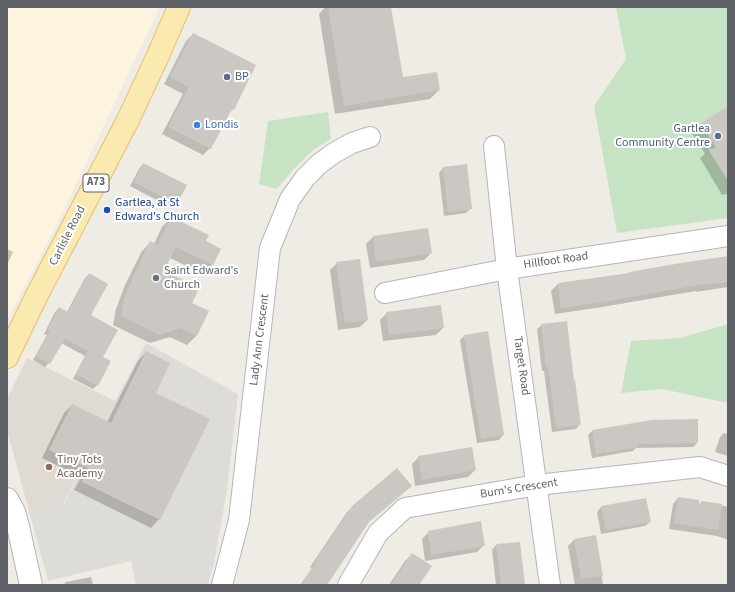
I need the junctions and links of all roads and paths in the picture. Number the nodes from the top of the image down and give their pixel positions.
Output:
1 (179, 7) edge
2 (370, 137) dead end
3 (494, 146) dead end
4 (728, 236) edge
5 (507, 268) junction
6 (385, 293) dead end
7 (7, 357) edge
8 (728, 476) edge
9 (537, 485) junction
10 (7, 499) edge
11 (31, 585) edge
12 (222, 585) edge
13 (348, 585) edge
14 (550, 585) edge

1 - 7 main road, Carlisle Road / A73
2 - 12 street, Lady Ann Crescent
3 - 5 street, Target Road
4 - 5 street, Hillfoot Road
5 - 6 street, Hillfoot Road
5 - 9 street, Target Road
8 - 9 street, Burn's Crescent
9 - 13 street, Burn's Crescent
9 - 14 street, Target Road
10 - 11 street

